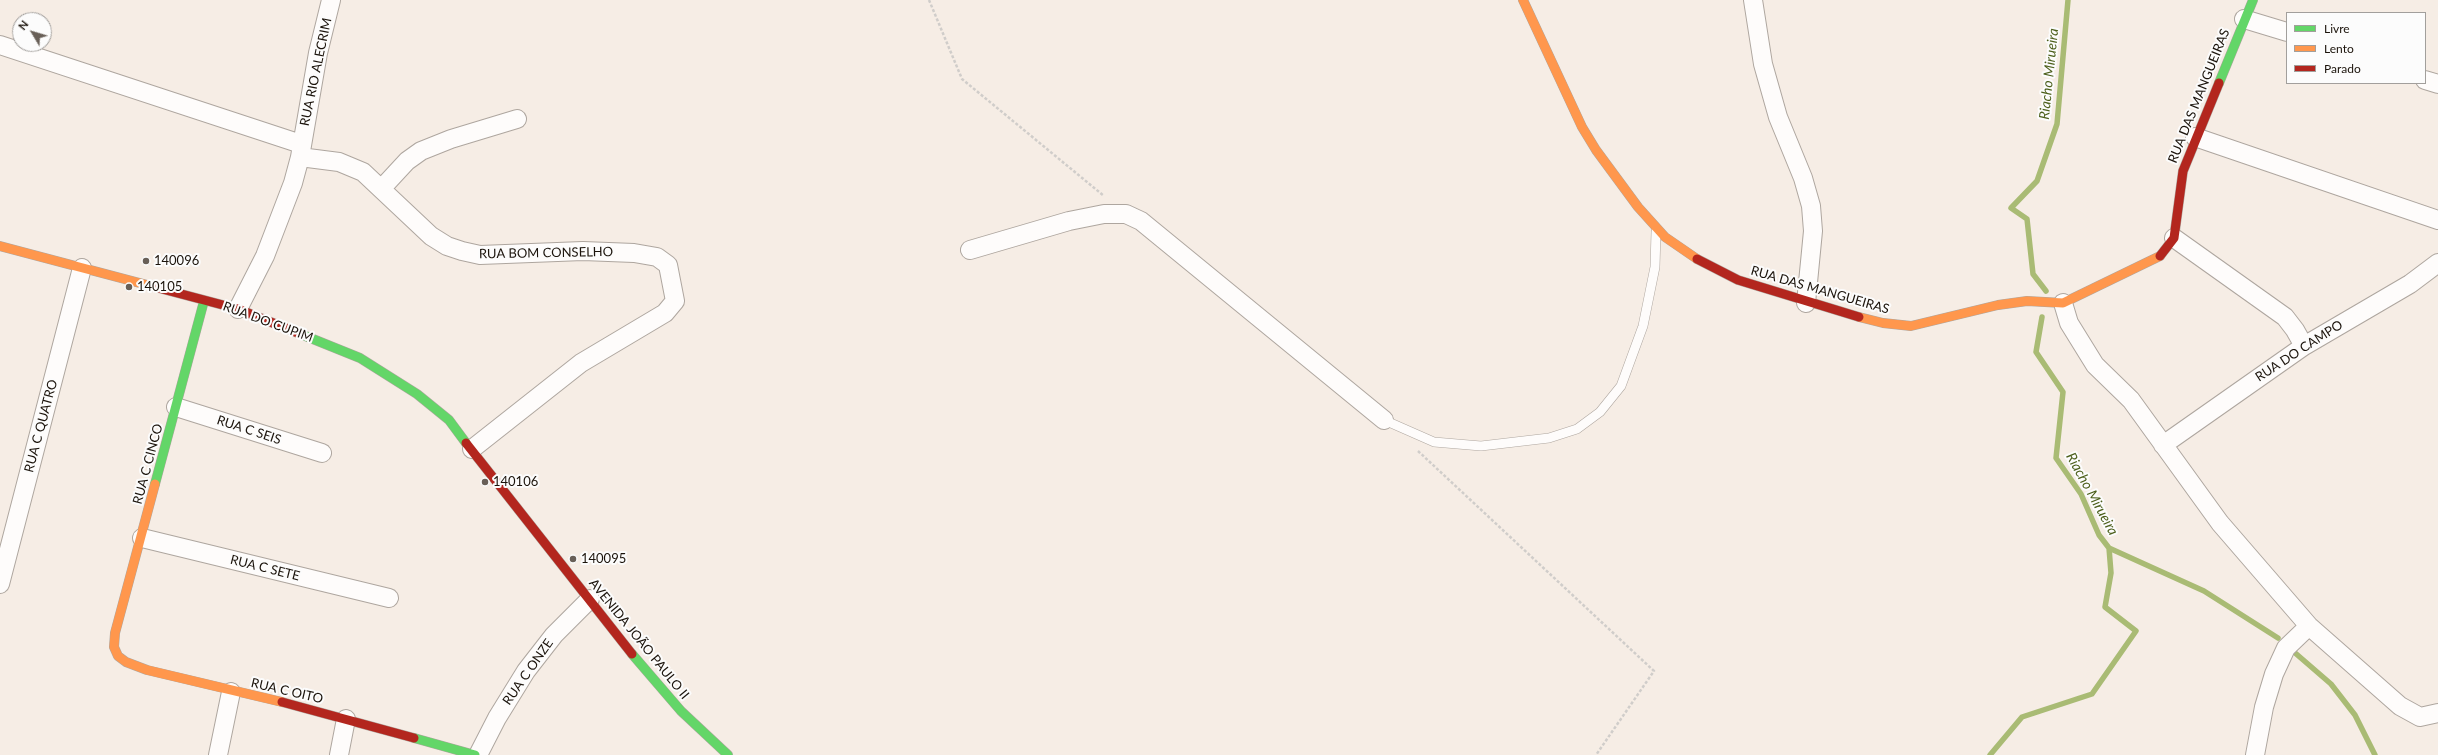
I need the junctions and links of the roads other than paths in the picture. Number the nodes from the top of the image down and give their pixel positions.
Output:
1 (331, 0) edge
2 (1523, 0) edge
3 (1753, 0) edge
4 (2253, 0) edge
5 (2244, 19) junction
6 (2286, 32) edge
7 (0, 45) edge
8 (2426, 80) edge
9 (2438, 84) edge
10 (518, 119) dead end
11 (2195, 137) junction
12 (301, 151) junction
13 (382, 188) junction
14 (2438, 220) edge
15 (1656, 228) junction
16 (2174, 238) junction
17 (0, 246) edge
18 (970, 250) dead end
19 (2438, 263) edge
20 (82, 268) junction
21 (204, 301) junction
22 (1806, 303) junction
23 (2063, 303) junction
24 (238, 309) junction
25 (2304, 346) junction
26 (176, 406) junction
27 (449, 420) joint
28 (1384, 420) joint
29 (2163, 446) junction
30 (472, 449) junction
31 (322, 453) dead end
32 (142, 538) junction
33 (0, 584) edge
34 (388, 598) dead end
35 (590, 598) junction
36 (2309, 626) junction
37 (115, 633) joint
38 (231, 692) junction
39 (2438, 713) edge
40 (346, 719) junction
41 (218, 755) edge
42 (339, 755) edge
43 (476, 755) edge
44 (728, 755) edge
45 (2255, 755) edge

1 - 12 street, RUA RIO ALECRIM
2 - 15 street, RUA DAS MANGUEIRAS
3 - 22 street
4 - 5 street, RUA DAS MANGUEIRAS
5 - 6 street
5 - 11 street, RUA DAS MANGUEIRAS
7 - 12 street
8 - 9 street
10 - 13 street
11 - 14 street
11 - 16 street, RUA DAS MANGUEIRAS
12 - 13 street, RUA BOM CONSELHO
12 - 24 street, RUA RIO ALECRIM
13 - 30 street, RUA BOM CONSELHO
15 - 22 street, RUA DAS MANGUEIRAS
15 - 28 lane
16 - 23 street, RUA DAS MANGUEIRAS
16 - 25 street
17 - 20 street, RUA DO CUPIM
18 - 28 street
19 - 25 street, RUA DO CAMPO
20 - 21 street, RUA DO CUPIM
20 - 33 street, RUA C QUATRO
21 - 24 street, RUA DO CUPIM
21 - 26 street, RUA C CINCO
22 - 23 street, RUA DAS MANGUEIRAS
23 - 29 street
24 - 27 street, RUA DO CUPIM
25 - 29 street, RUA DO CAMPO
26 - 31 street, RUA C SEIS
26 - 32 street, RUA C CINCO
27 - 30 street, AVENIDA JOÃO PAULO II
29 - 36 street
30 - 35 street, AVENIDA JOÃO PAULO II
32 - 34 street, RUA C SETE
32 - 37 street, RUA C CINCO
35 - 43 street, RUA C ONZE
35 - 44 street, AVENIDA JOÃO PAULO II
36 - 39 street
36 - 45 street
37 - 38 street, RUA C OITO
38 - 40 street, RUA C OITO
38 - 41 street
40 - 42 street
40 - 43 street, RUA C OITO

